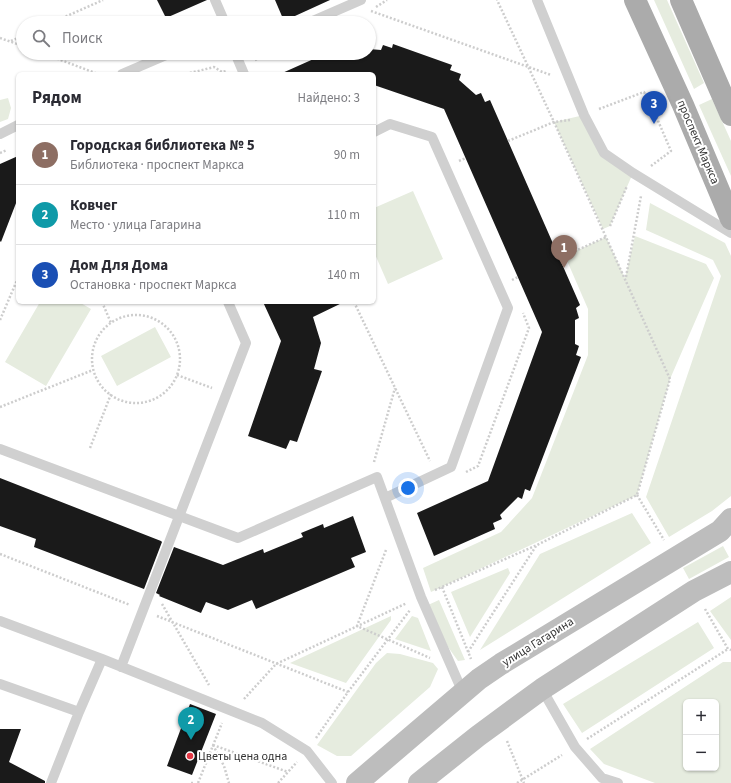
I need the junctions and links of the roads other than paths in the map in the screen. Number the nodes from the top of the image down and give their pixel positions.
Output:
1 (215, 0) edge
2 (361, 0) edge
3 (537, 0) edge
4 (635, 0) edge
5 (681, 0) edge
6 (222, 16) edge
7 (324, 16) edge
8 (155, 60) edge
9 (239, 60) edge
10 (127, 72) edge
11 (243, 72) edge
12 (731, 116) edge
13 (16, 126) edge
14 (376, 131) edge
15 (0, 134) edge
16 (731, 219) edge
17 (731, 233) edge
18 (229, 304) edge
19 (0, 449) edge
20 (385, 498) junction
21 (180, 516) junction
22 (731, 519) edge
23 (731, 572) edge
24 (0, 621) edge
25 (102, 659) junction
26 (121, 667) junction
27 (0, 684) edge
28 (542, 689) junction
29 (463, 693) junction
30 (79, 712) junction
31 (51, 783) edge
32 (332, 783) edge
33 (357, 783) edge
34 (419, 783) edge
35 (618, 783) edge

1 - 6 lane
2 - 7 lane
3 - 17 lane
4 - 16 main road, проспект Маркса
5 - 12 main road
8 - 10 lane
9 - 11 lane
13 - 15 lane
14 - 20 lane
18 - 21 lane
19 - 21 lane
20 - 21 lane
20 - 29 lane
21 - 26 lane
22 - 29 main road, улица Гагарина
23 - 28 main road
24 - 25 lane
25 - 26 lane
25 - 30 lane
26 - 32 lane
27 - 30 lane
28 - 34 main road
28 - 35 lane
29 - 33 main road, улица Гагарина
30 - 31 lane

